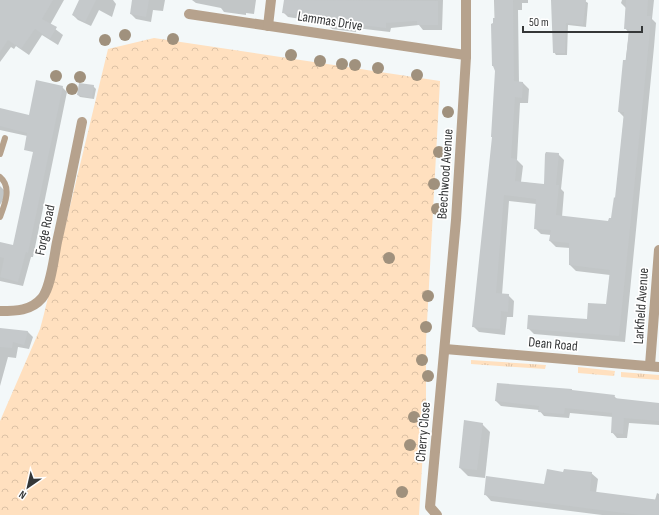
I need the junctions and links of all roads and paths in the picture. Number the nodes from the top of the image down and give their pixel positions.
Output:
1 (271, 0) edge
2 (466, 0) edge
3 (189, 14) dead end
4 (268, 26) junction
5 (466, 57) junction
6 (82, 122) dead end
7 (5, 138) dead end
8 (0, 154) edge
9 (0, 177) edge
10 (0, 217) edge
11 (659, 250) edge
12 (0, 311) edge
13 (445, 349) junction
14 (655, 366) edge
15 (437, 515) edge

1 - 4 street
2 - 5 street, Beechwood Avenue
3 - 4 street, Lammas Drive
4 - 5 street, Lammas Drive
5 - 13 street, Beechwood Avenue
6 - 12 street, Forge Road
7 - 8 lane
9 - 10 lane
11 - 14 street, Larkfield Avenue
13 - 14 street, Dean Road
13 - 15 street, Cherry Close

